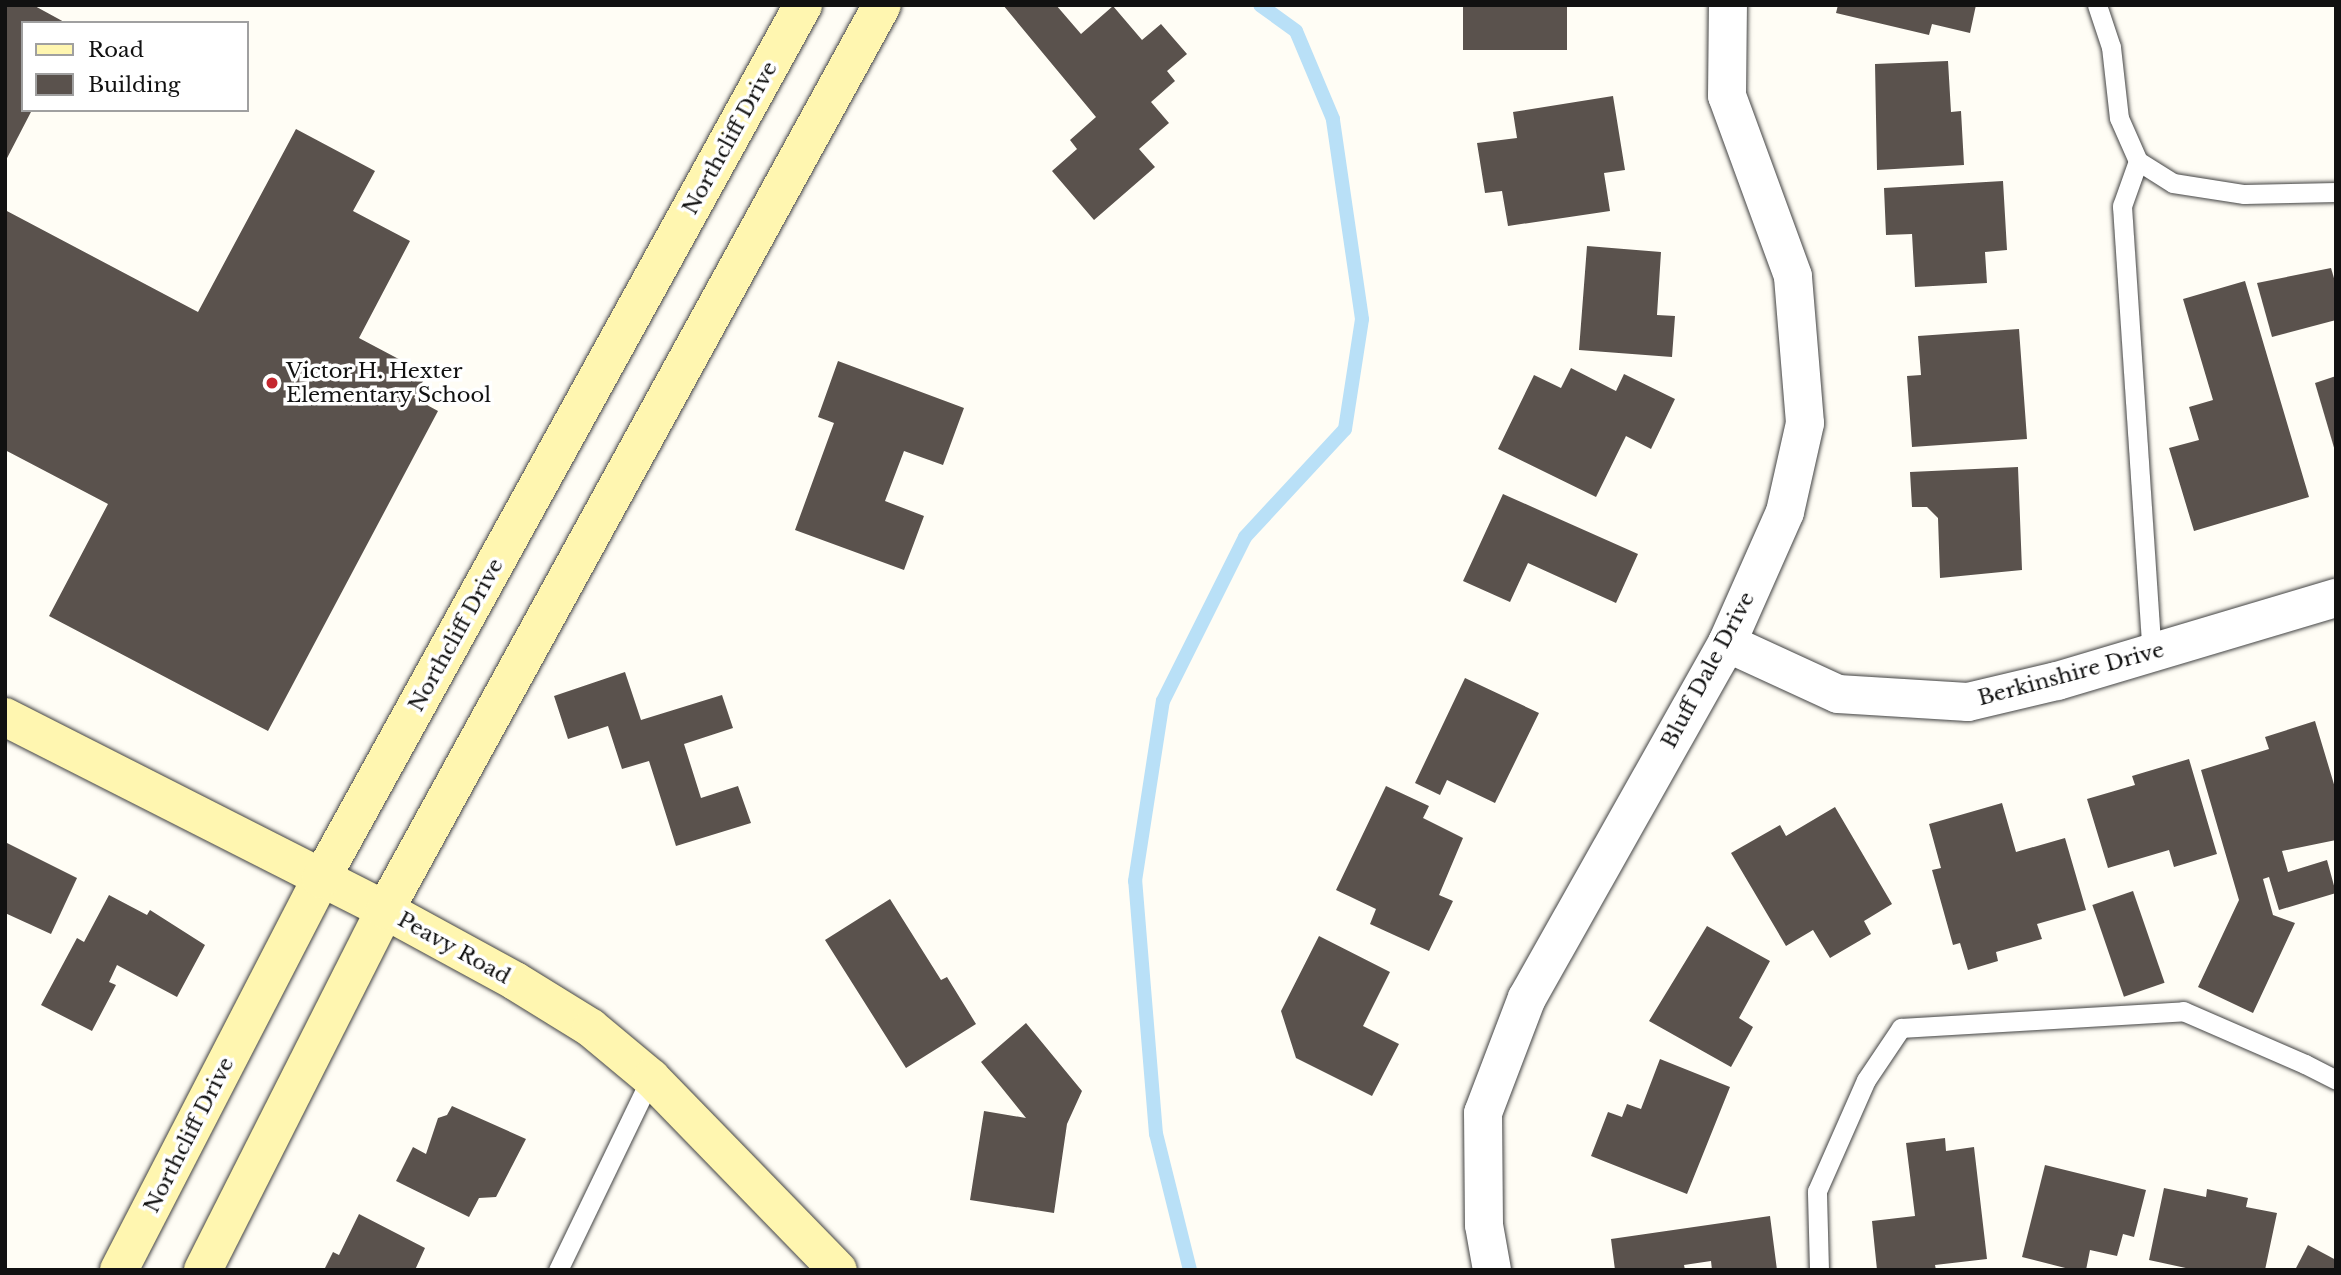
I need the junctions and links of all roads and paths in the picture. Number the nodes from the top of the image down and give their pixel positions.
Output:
1 (803, 5) edge
2 (882, 5) edge
3 (1728, 5) edge
4 (2097, 5) edge
5 (2138, 161) junction
6 (2336, 192) edge
7 (2336, 598) edge
8 (1727, 643) junction
9 (2152, 653) junction
10 (5, 717) edge
11 (321, 878) junction
12 (386, 910) junction
13 (651, 1079) junction
14 (2336, 1080) edge
15 (119, 1270) edge
16 (204, 1270) edge
17 (558, 1270) edge
18 (838, 1270) edge
19 (1492, 1270) edge
20 (1819, 1270) edge

1 - 11 street, Northcliff Drive
2 - 12 street
3 - 8 street, Bluff Dale Drive
4 - 5 lane
5 - 6 lane
5 - 9 lane
7 - 9 street, Berkinshire Drive
8 - 9 street, Berkinshire Drive
8 - 19 street, Bluff Dale Drive
10 - 11 street, Peavy Road
11 - 12 street, Peavy Road
11 - 15 street, Northcliff Drive
12 - 13 street, Peavy Road
12 - 16 street
13 - 17 lane
13 - 18 street, Peavy Road
14 - 20 lane

